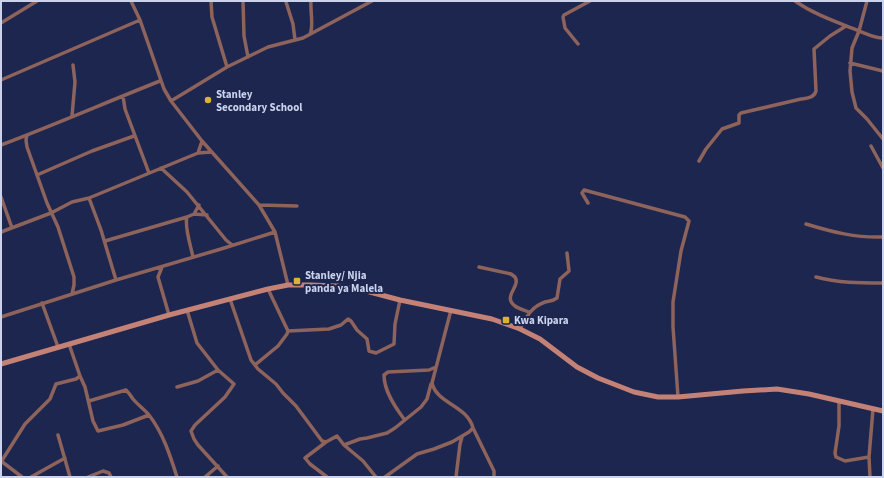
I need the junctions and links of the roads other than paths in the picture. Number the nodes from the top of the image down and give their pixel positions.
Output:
1 (37, 1) edge
2 (131, 1) edge
3 (211, 1) edge
4 (243, 1) edge
5 (311, 1) edge
6 (372, 1) edge
7 (590, 1) edge
8 (795, 1) edge
9 (867, 1) edge
10 (286, 2) edge
11 (140, 20) junction
12 (1, 22) edge
13 (846, 26) junction
14 (859, 31) junction
15 (310, 34) junction
16 (883, 38) edge
17 (295, 40) junction
18 (578, 44) dead end
19 (248, 57) junction
20 (850, 64) junction
21 (73, 65) dead end
22 (227, 67) junction
23 (883, 71) edge
24 (1, 80) edge
25 (160, 81) junction
26 (123, 96) junction
27 (116, 98) junction
28 (171, 101) junction
29 (123, 104) junction
30 (72, 116) junction
31 (28, 134) junction
32 (134, 136) junction
33 (882, 138) edge
34 (202, 141) junction
35 (1, 145) edge
36 (872, 146) dead end
37 (211, 152) junction
38 (198, 153) junction
39 (699, 161) dead end
40 (161, 168) junction
41 (883, 168) edge
42 (149, 173) junction
43 (37, 175) junction
44 (1, 197) edge
45 (89, 198) junction
46 (588, 203) dead end
47 (199, 205) junction
48 (259, 206) junction
49 (298, 206) dead end
50 (59, 208) junction
51 (51, 213) junction
52 (194, 214) junction
53 (207, 215) junction
54 (187, 217) junction
55 (55, 218) junction
56 (806, 224) dead end
57 (12, 228) junction
58 (1, 232) edge
59 (275, 232) junction
60 (883, 236) edge
61 (105, 241) junction
62 (232, 245) junction
63 (567, 253) dead end
64 (193, 257) junction
65 (162, 266) junction
66 (479, 267) dead end
67 (151, 270) junction
68 (158, 277) junction
69 (816, 277) dead end
70 (116, 280) junction
71 (883, 283) edge
72 (288, 285) junction
73 (268, 289) junction
74 (72, 294) junction
75 (230, 299) junction
76 (400, 300) junction
77 (42, 303) junction
78 (187, 310) junction
79 (451, 310) junction
80 (529, 312) junction
81 (170, 315) junction
82 (1, 316) edge
83 (520, 329) junction
84 (288, 331) junction
85 (70, 344) junction
86 (58, 348) junction
87 (1, 364) edge
88 (255, 365) junction
89 (436, 368) junction
90 (218, 370) junction
91 (80, 376) junction
92 (432, 383) junction
93 (176, 387) dead end
94 (678, 397) junction
95 (89, 401) junction
96 (839, 401) junction
97 (873, 409) junction
98 (883, 411) edge
99 (149, 415) junction
100 (404, 419) junction
101 (473, 428) junction
102 (58, 435) dead end
103 (462, 437) junction
104 (326, 442) junction
105 (344, 445) junction
106 (869, 457) junction
107 (66, 458) junction
108 (1, 461) edge
109 (218, 466) junction
110 (393, 472) junction
111 (22, 477) edge
112 (30, 477) edge
113 (70, 477) edge
114 (88, 477) edge
115 (111, 477) edge
116 (177, 477) edge
117 (205, 477) edge
118 (227, 477) edge
119 (327, 477) edge
120 (376, 477) edge
121 (385, 477) edge
122 (394, 477) edge
123 (456, 477) edge
124 (494, 477) edge
125 (870, 477) edge

1 - 12 street
2 - 11 street
3 - 22 street
4 - 19 street
5 - 15 street
6 - 15 street
7 - 18 street
8 - 13 street
9 - 14 street
10 - 17 street
11 - 24 street
11 - 25 street
13 - 14 street
13 - 39 street
14 - 16 street
14 - 20 street
15 - 17 street
17 - 19 street
19 - 22 street
20 - 23 street
20 - 33 street
21 - 30 street
22 - 28 street
25 - 26 street
25 - 28 street
26 - 27 street
26 - 29 street
27 - 29 street
27 - 30 street
28 - 34 street
29 - 32 street
30 - 31 street
31 - 35 street
31 - 43 street
32 - 42 street
32 - 43 street
34 - 37 street
34 - 38 street
36 - 41 street
37 - 38 street
37 - 48 street
38 - 40 street
40 - 42 street
40 - 47 street
42 - 45 street
43 - 51 street
44 - 57 street
45 - 50 street
45 - 61 street
46 - 94 street
47 - 52 street
47 - 53 street
48 - 49 street
48 - 59 street
50 - 51 street
50 - 55 street
51 - 55 street
51 - 57 street
52 - 53 street
52 - 54 street
53 - 62 street
54 - 61 street
54 - 64 street
55 - 74 street
56 - 60 street
57 - 58 street
59 - 62 street
59 - 72 street
61 - 70 street
62 - 64 street
63 - 80 street
64 - 65 street
65 - 67 street
65 - 68 street
66 - 80 street
67 - 68 street
67 - 70 street
68 - 81 street
69 - 71 street
70 - 74 street
72 - 73 main road
72 - 76 main road
73 - 75 main road
73 - 84 street
74 - 77 street
75 - 78 main road
75 - 88 street
76 - 79 main road
76 - 84 street
77 - 82 street
77 - 86 street
78 - 81 main road
78 - 90 street
79 - 83 main road
79 - 89 street
80 - 83 street
81 - 85 main road
83 - 94 main road
84 - 88 street
85 - 86 main road
85 - 91 street
86 - 87 main road
88 - 104 street
89 - 92 street
89 - 100 street
90 - 93 street
90 - 109 street
91 - 95 street
91 - 108 street
92 - 100 street
92 - 101 street
94 - 96 main road
95 - 99 street
95 - 99 street
96 - 97 main road
96 - 106 street
97 - 98 main road
97 - 106 street
99 - 116 street
100 - 105 street
101 - 103 street
101 - 124 street
102 - 107 street
103 - 110 street
103 - 123 street
104 - 105 street
104 - 119 street
105 - 120 street
106 - 125 street
107 - 112 street
107 - 113 street
108 - 111 street
109 - 117 street
109 - 118 street
110 - 121 street
110 - 122 street
114 - 115 street

